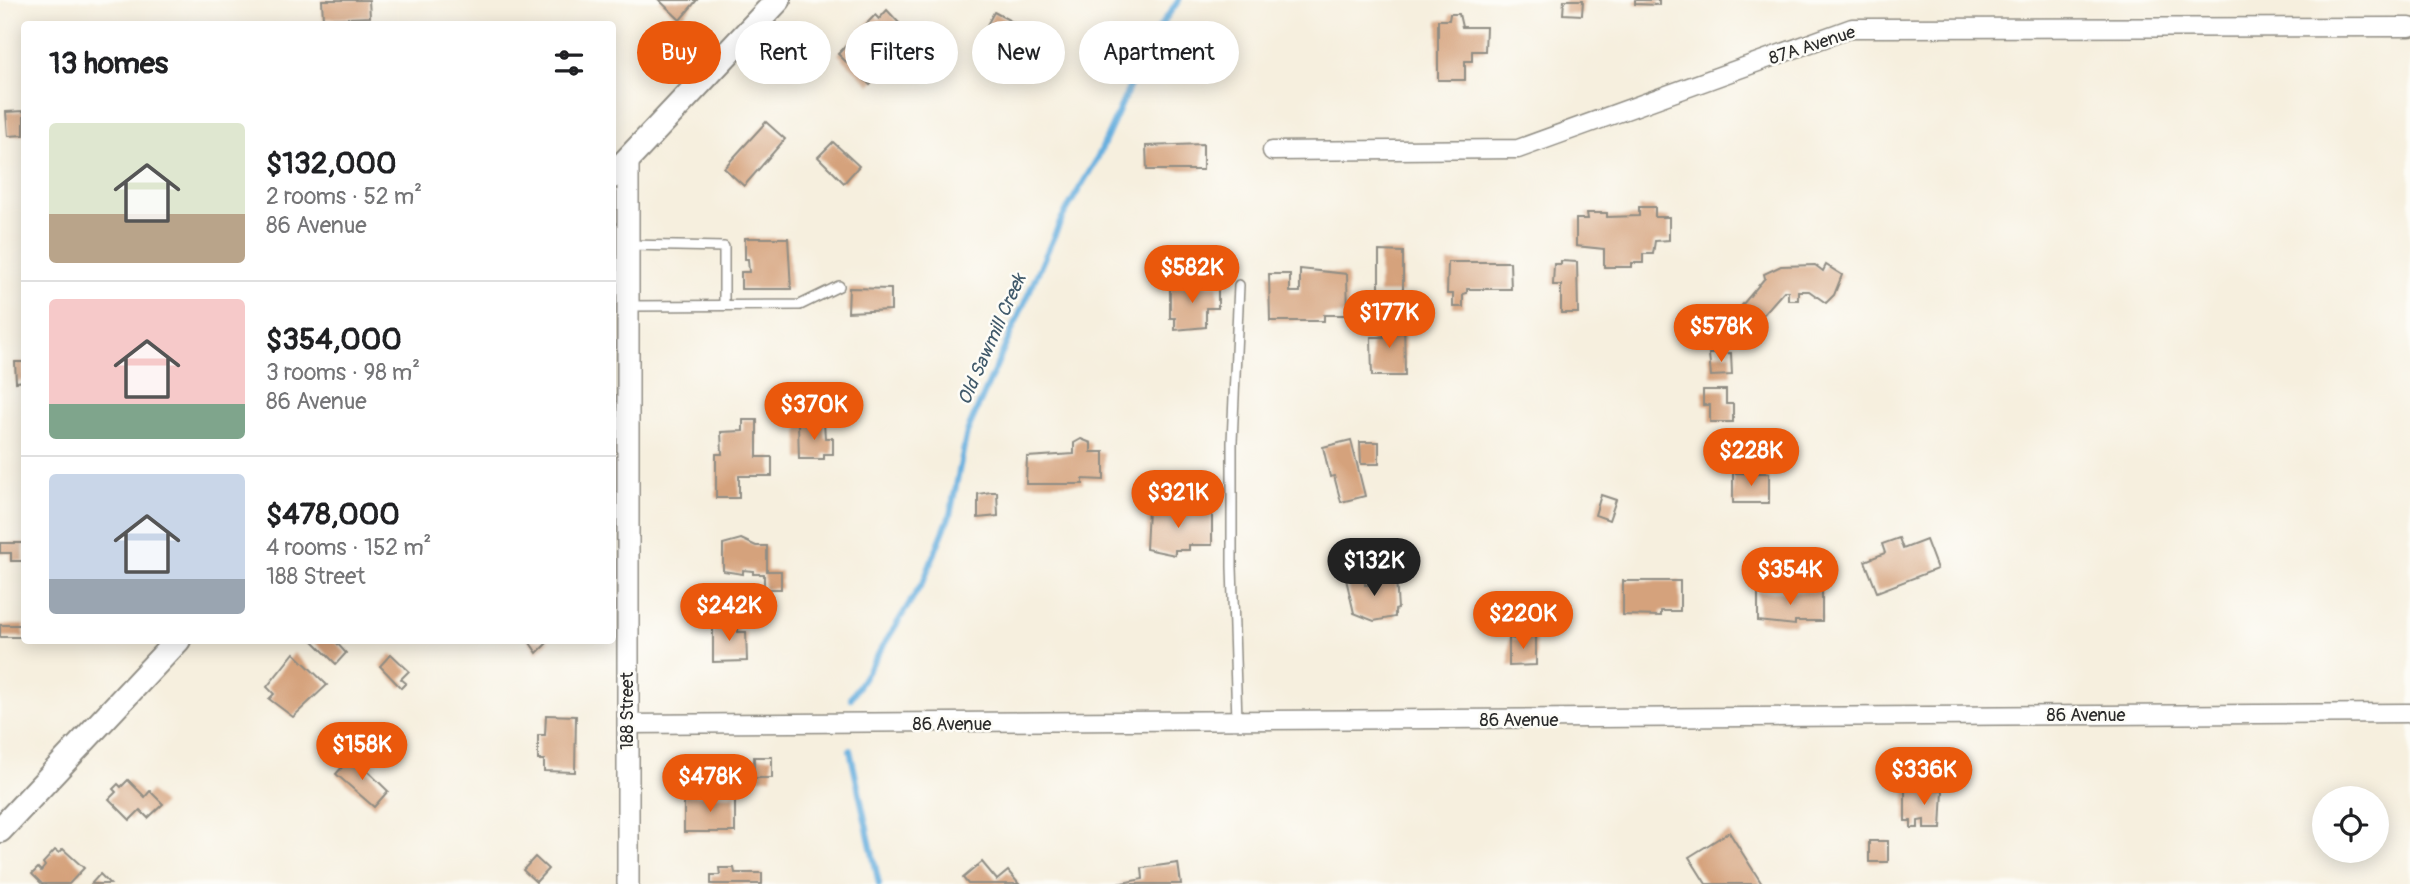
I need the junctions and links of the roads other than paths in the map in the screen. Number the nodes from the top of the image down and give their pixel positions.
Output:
1 (778, 0) edge
2 (2410, 27) edge
3 (1272, 152) dead end
4 (620, 168) edge
5 (627, 245) junction
6 (1239, 285) dead end
7 (839, 286) dead end
8 (724, 305) junction
9 (627, 306) junction
10 (174, 644) edge
11 (2410, 713) edge
12 (1237, 722) junction
13 (627, 724) junction
14 (0, 830) edge
15 (628, 884) edge

1 - 4 main road
2 - 3 street, 87A Avenue
4 - 5 street, 188 Street
5 - 8 lane
5 - 9 street, 188 Street
6 - 12 lane
7 - 8 lane
8 - 9 lane
9 - 13 street, 188 Street
10 - 14 main road
11 - 12 street, 86 Avenue
12 - 13 street, 86 Avenue
13 - 15 street, 188 Street

